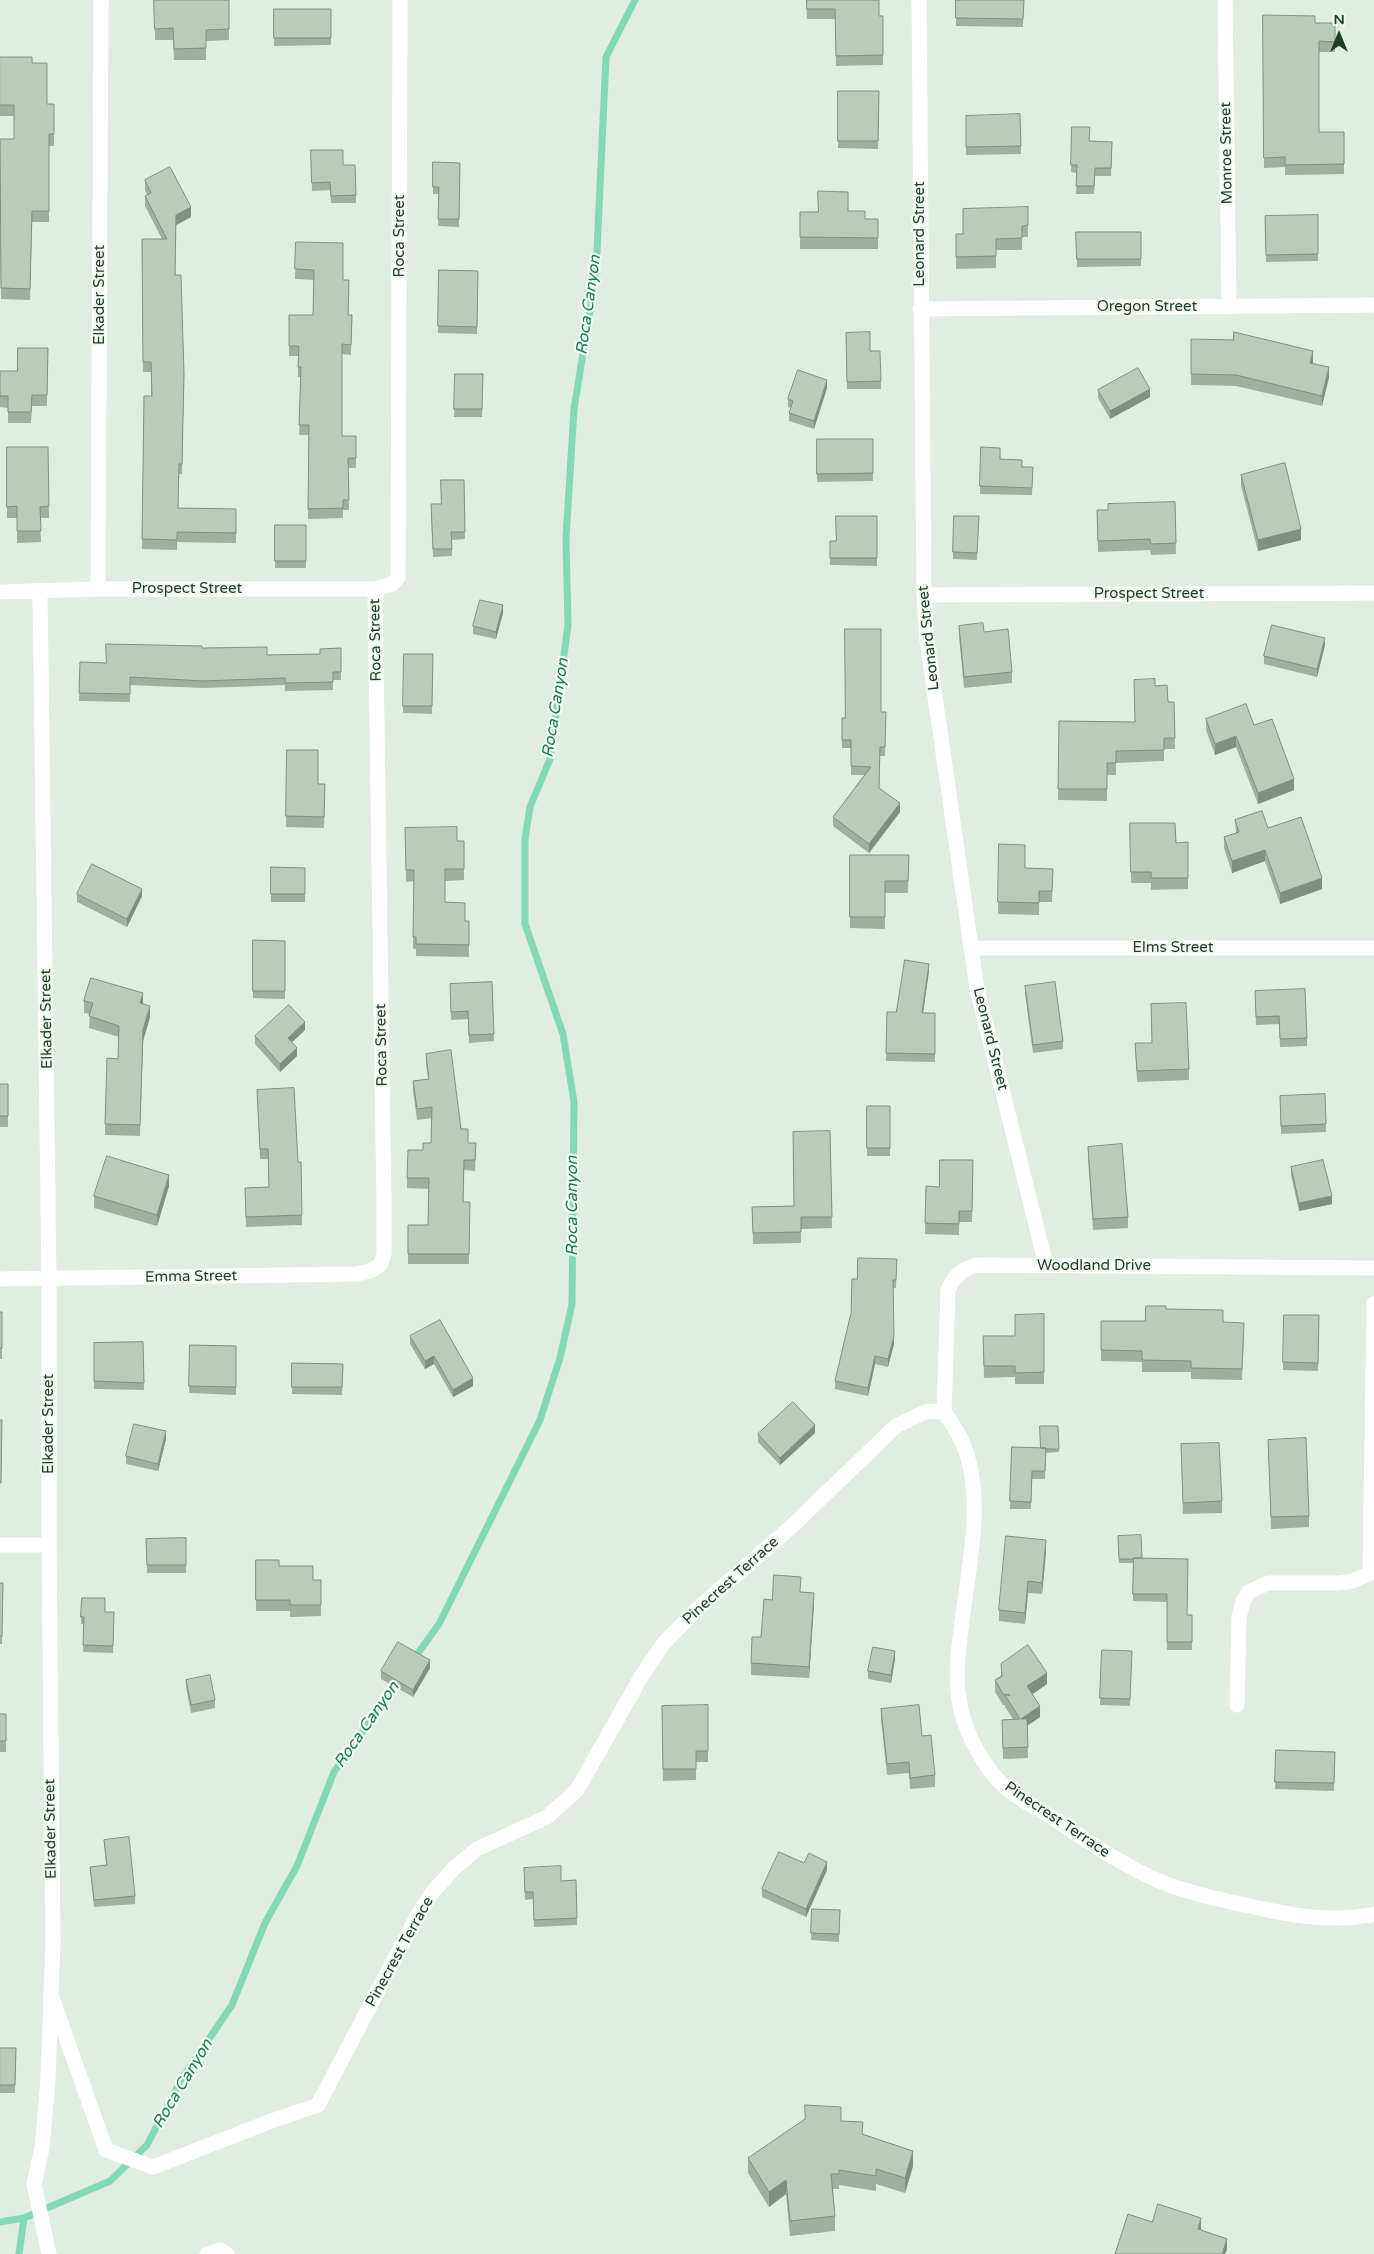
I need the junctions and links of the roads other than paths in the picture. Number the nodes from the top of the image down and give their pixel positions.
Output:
1 (101, 0) edge
2 (400, 0) edge
3 (918, 0) edge
4 (1225, 0) edge
5 (1374, 305) edge
6 (1229, 307) junction
7 (920, 309) junction
8 (98, 589) junction
9 (375, 589) junction
10 (40, 591) junction
11 (0, 592) edge
12 (1374, 593) edge
13 (924, 595) junction
14 (971, 948) junction
15 (1374, 948) edge
16 (380, 1265) joint
17 (1046, 1266) junction
18 (1374, 1268) edge
19 (0, 1279) edge
20 (49, 1279) junction
21 (1374, 1304) edge
22 (944, 1412) junction
23 (0, 1545) edge
24 (49, 1545) junction
25 (1372, 1574) edge
26 (1237, 1705) dead end
27 (1374, 1914) edge
28 (51, 1995) junction
29 (49, 2254) edge
30 (207, 2254) edge
31 (227, 2254) edge

1 - 8 street, Elkader Street
2 - 9 street, Roca Street
3 - 7 street, Leonard Street
4 - 6 street, Monroe Street
5 - 6 street, Oregon Street
6 - 7 street, Oregon Street
7 - 13 street, Leonard Street
8 - 9 street, Prospect Street
8 - 10 street, Prospect Street
9 - 16 street, Roca Street
10 - 11 street, Prospect Street
10 - 20 street, Elkader Street
12 - 13 street, Prospect Street
13 - 14 street, Leonard Street
14 - 15 street, Elms Street
14 - 17 street, Leonard Street
16 - 20 street, Emma Street
17 - 18 street, Woodland Drive
17 - 22 street, Woodland Drive
19 - 20 street, Emma Street
20 - 24 street, Elkader Street
21 - 25 street
22 - 27 street, Pinecrest Terrace
22 - 28 street, Pinecrest Terrace
23 - 24 street
24 - 28 street, Elkader Street
25 - 26 street
28 - 29 street, Elkader Street
30 - 31 street

